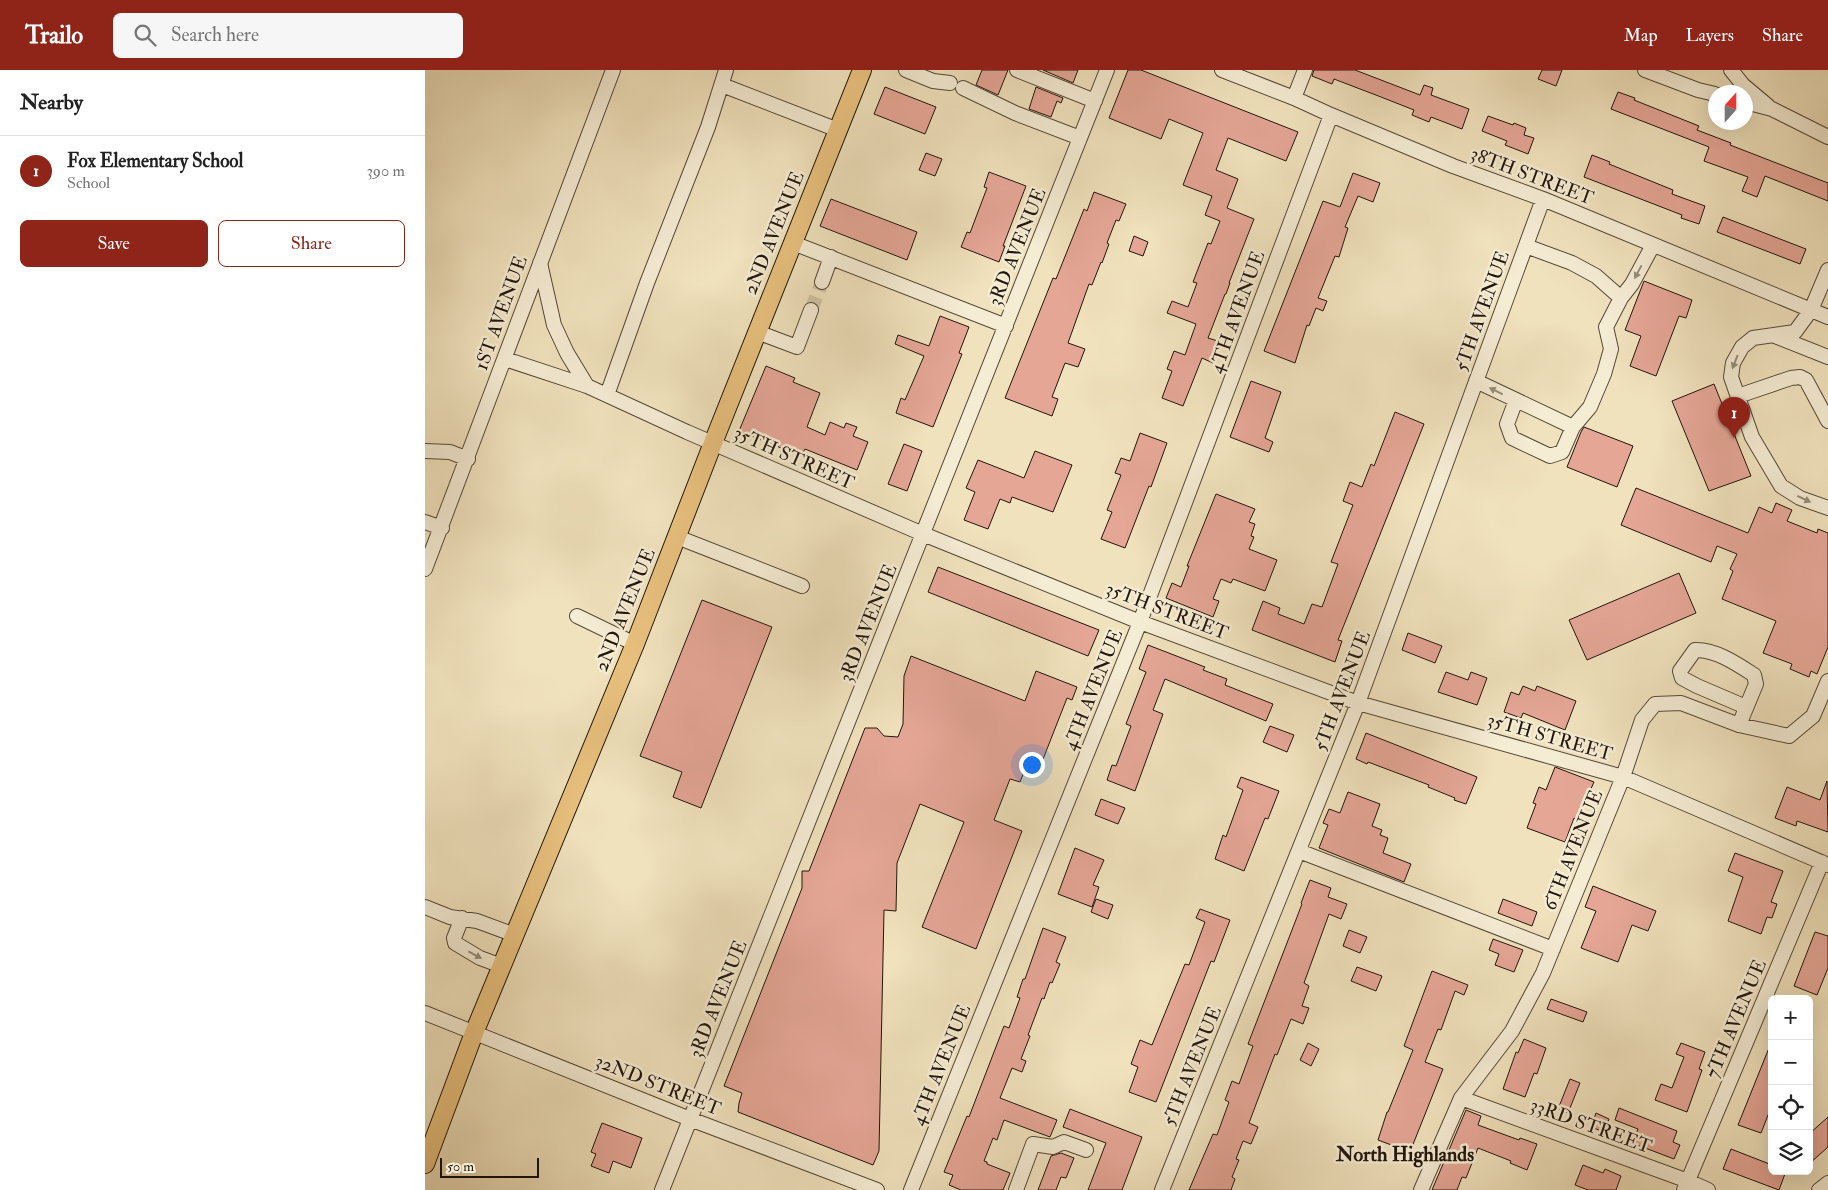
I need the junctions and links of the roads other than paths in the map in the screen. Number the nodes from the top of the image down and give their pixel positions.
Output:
1 (613, 70) edge
2 (726, 70) edge
3 (862, 70) edge
4 (906, 70) edge
5 (1017, 70) edge
6 (1107, 70) edge
7 (1222, 70) edge
8 (1305, 70) edge
9 (1645, 70) edge
10 (1731, 70) edge
11 (1035, 73) edge
12 (950, 83) dead end
13 (721, 85) junction
14 (963, 88) dead end
15 (1708, 92) edge
16 (1295, 98) junction
17 (1095, 101) junction
18 (1753, 104) edge
19 (1771, 109) junction
20 (1331, 116) junction
21 (838, 130) junction
22 (1828, 137) edge
23 (1080, 138) junction
24 (1543, 199) junction
25 (793, 242) junction
26 (1653, 245) junction
27 (1526, 246) junction
28 (831, 257) junction
29 (540, 262) junction
30 (1828, 270) edge
31 (821, 282) tunnel mouth
32 (1621, 298) junction
33 (811, 310) tunnel mouth
34 (1811, 310) junction
35 (1828, 317) edge
36 (1006, 326) junction
37 (757, 332) junction
38 (1770, 334) junction
39 (1828, 357) edge
40 (505, 359) junction
41 (1476, 381) junction
42 (587, 386) junction
43 (607, 395) junction
44 (1738, 396) junction
45 (1515, 400) junction
46 (1828, 421) edge
47 (1573, 427) junction
48 (713, 443) junction
49 (425, 451) edge
50 (468, 459) junction
51 (1828, 508) edge
52 (425, 522) edge
53 (442, 528) junction
54 (923, 534) junction
55 (677, 536) junction
56 (425, 569) edge
57 (802, 586) dead end
58 (577, 616) dead end
59 (1141, 622) junction
60 (635, 644) junction
61 (1828, 681) edge
62 (1358, 703) junction
63 (1747, 707) junction
64 (1739, 726) junction
65 (1623, 777) junction
66 (1299, 851) junction
67 (1825, 864) edge
68 (425, 907) edge
69 (462, 918) junction
70 (515, 935) junction
71 (1553, 949) junction
72 (502, 966) junction
73 (425, 1013) edge
74 (475, 1033) junction
75 (1461, 1098) junction
76 (691, 1119) junction
77 (1086, 1150) dead end
78 (425, 1164) edge
79 (1828, 1182) edge
80 (1686, 1185) edge
81 (662, 1190) edge
82 (877, 1190) edge
83 (911, 1190) edge
84 (1016, 1190) edge
85 (1162, 1190) edge
86 (1421, 1190) edge
87 (1708, 1190) edge
88 (1819, 1190) edge

1 - 29 street, 1ST AVENUE
2 - 13 street
3 - 21 main road, 2ND AVENUE
4 - 12 street
5 - 11 street
6 - 17 street, 3RD AVENUE
7 - 16 street, 38TH STREET
8 - 16 street
9 - 15 street
10 - 19 street
11 - 17 street
13 - 21 street
13 - 43 street
14 - 23 street
16 - 20 street, 38TH STREET
17 - 23 street, 3RD AVENUE
18 - 19 street
19 - 22 street
20 - 24 street, 38TH STREET
20 - 59 street, 4TH AVENUE
21 - 25 main road, 2ND AVENUE
23 - 36 street, 3RD AVENUE
24 - 26 street, 38TH STREET
24 - 27 street, 5TH AVENUE
25 - 28 street
25 - 37 main road, 2ND AVENUE
26 -> 32 street
26 - 34 street, 38TH STREET
27 - 32 street
27 - 41 street, 5TH AVENUE
28 - 31 street
28 - 36 street
29 - 40 street, 1ST AVENUE
29 - 42 street
30 - 34 street
32 - 47 street
33 - 37 street
34 - 35 street, 38TH STREET
34 - 38 street
36 - 54 street, 3RD AVENUE
37 - 48 main road, 2ND AVENUE
38 - 39 street
38 -> 44 street
40 - 42 street, 35TH STREET
40 - 50 street, 1ST AVENUE
45 -> 41 street
41 - 62 street, 5TH AVENUE
42 - 43 street, 35TH STREET
43 - 48 street, 35TH STREET
44 - 46 street
44 -> 51 street
45 - 47 street
45 - 47 street
48 - 54 street, 35TH STREET
48 - 55 main road, 2ND AVENUE
49 - 50 street
50 - 53 street, 1ST AVENUE
52 - 53 street
53 - 56 street, 1ST AVENUE
54 - 59 street, 35TH STREET
54 - 76 street, 3RD AVENUE
55 - 57 street
55 - 60 main road, 2ND AVENUE
58 - 60 street
59 - 62 street, 35TH STREET
59 - 83 street, 4TH AVENUE
60 - 70 main road, 2ND AVENUE
61 - 64 street, 6TH AVENUE
62 - 65 street, 35TH STREET
62 - 66 street, 5TH AVENUE
63 - 63 street
63 - 64 street
64 - 65 street, 6TH AVENUE
65 - 67 street, 35TH STREET
65 - 71 street, 6TH AVENUE
66 - 71 street
66 - 85 street, 5TH AVENUE
67 - 80 street, 7TH AVENUE
68 - 69 street
69 - 70 street
69 -> 72 street
70 - 72 main road, 2ND AVENUE
71 - 75 street, 6TH AVENUE
72 - 74 main road, 2ND AVENUE
73 - 74 street, 32ND STREET
74 - 76 street, 32ND STREET
74 - 78 main road, 2ND AVENUE
75 - 80 street, 33RD STREET
75 - 86 street, 6TH AVENUE
76 - 81 street, 3RD AVENUE
76 - 82 street, 32ND STREET
77 - 84 street
79 - 88 street
80 - 87 street, 33RD STREET

